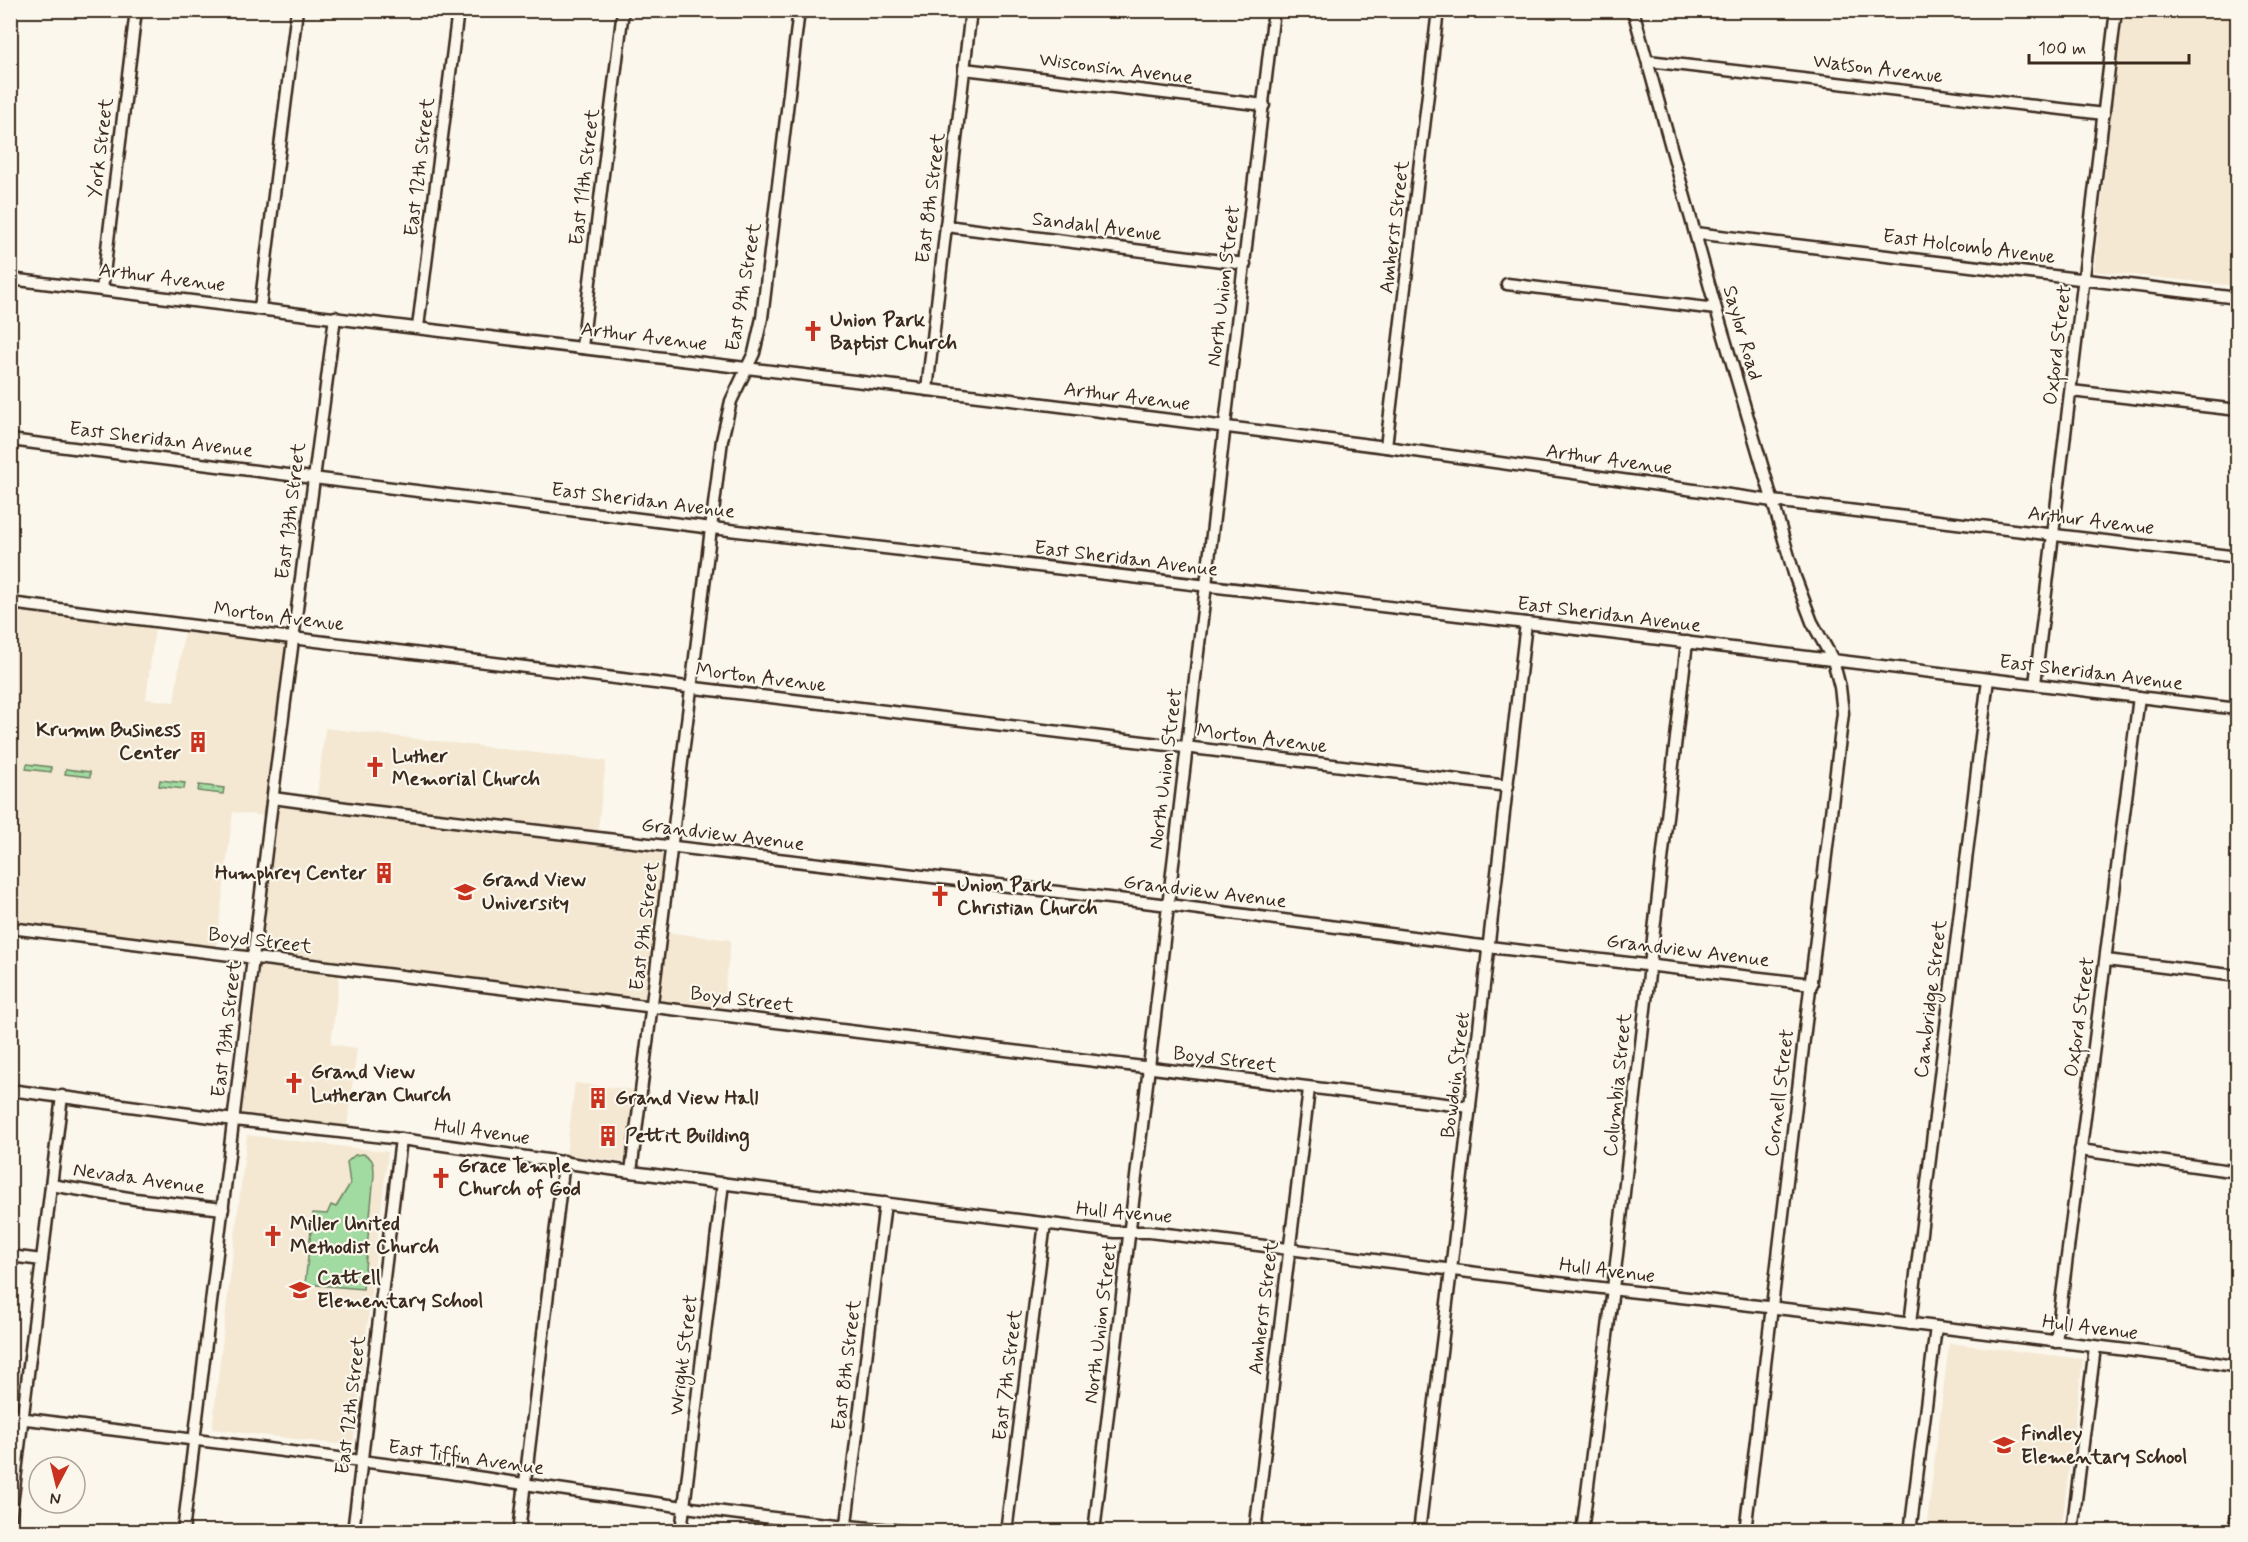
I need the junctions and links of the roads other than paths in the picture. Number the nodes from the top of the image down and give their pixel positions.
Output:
1 (136, 10) edge
2 (297, 10) edge
3 (458, 10) edge
4 (623, 10) edge
5 (799, 10) edge
6 (971, 10) edge
7 (1274, 10) edge
8 (1438, 10) edge
9 (1633, 10) edge
10 (2116, 10) edge
11 (1648, 61) junction
12 (964, 69) junction
13 (1263, 105) junction
14 (2104, 114) junction
15 (946, 226) junction
16 (1695, 233) junction
17 (1245, 264) junction
18 (10, 279) edge
19 (2084, 279) junction
20 (1507, 284) dead end
21 (102, 290) junction
22 (2238, 298) edge
23 (260, 308) junction
24 (1716, 309) junction
25 (335, 317) junction
26 (418, 327) junction
27 (582, 347) junction
28 (748, 369) junction
29 (927, 390) junction
30 (2071, 391) junction
31 (2238, 410) edge
32 (1225, 428) junction
33 (10, 440) edge
34 (1386, 447) junction
35 (314, 477) junction
36 (1773, 501) junction
37 (712, 528) junction
38 (2054, 535) junction
39 (2238, 557) edge
40 (1205, 586) junction
41 (10, 603) edge
42 (1526, 623) junction
43 (293, 636) junction
44 (1687, 642) junction
45 (1833, 660) junction
46 (1988, 679) junction
47 (2035, 684) junction
48 (693, 688) junction
49 (2139, 697) junction
50 (2238, 709) edge
51 (1186, 748) junction
52 (1508, 786) junction
53 (273, 798) junction
54 (672, 847) junction
55 (1168, 905) junction
56 (10, 928) edge
57 (1489, 947) junction
58 (253, 958) junction
59 (2106, 960) junction
60 (1650, 964) junction
61 (2238, 976) edge
62 (1812, 984) junction
63 (653, 1007) junction
64 (1149, 1069) junction
65 (1309, 1089) junction
66 (10, 1090) edge
67 (62, 1096) junction
68 (1470, 1107) junction
69 (234, 1120) junction
70 (401, 1139) junction
71 (2080, 1150) junction
72 (564, 1161) junction
73 (631, 1172) junction
74 (2238, 1172) edge
75 (723, 1183) junction
76 (51, 1185) junction
77 (885, 1203) junction
78 (223, 1209) junction
79 (1045, 1223) junction
80 (1130, 1232) junction
81 (1289, 1250) junction
82 (10, 1256) edge
83 (42, 1260) junction
84 (1451, 1270) junction
85 (1613, 1289) junction
86 (1772, 1308) junction
87 (1910, 1324) junction
88 (1936, 1327) junction
89 (2056, 1342) junction
90 (2095, 1347) junction
91 (2238, 1352) edge
92 (2237, 1367) edge
93 (10, 1417) edge
94 (23, 1418) junction
95 (195, 1440) junction
96 (362, 1461) junction
97 (525, 1484) junction
98 (684, 1506) junction
99 (2238, 1508) edge
100 (10, 1521) edge
101 (845, 1529) edge
102 (183, 1532) edge
103 (353, 1532) edge
104 (519, 1532) edge
105 (681, 1532) edge
106 (916, 1532) edge
107 (1006, 1532) edge
108 (1094, 1532) edge
109 (1254, 1532) edge
110 (1419, 1532) edge
111 (1582, 1532) edge
112 (1744, 1532) edge
113 (1910, 1532) edge
114 (2072, 1532) edge
115 (2234, 1532) edge

1 - 21 street, York Street
2 - 23 street
3 - 26 street, East 12th Street
4 - 27 street, East 11th Street
5 - 28 street, East 9th Street
6 - 12 street, East 8th Street
7 - 13 street, North Union Street
8 - 34 street, Amherst Street
9 - 11 street, Saylor Road
10 - 14 street, Oxford Street
11 - 14 street, Watson Avenue
11 - 16 street, Saylor Road
12 - 13 street, Wisconsin Avenue
12 - 15 street, East 8th Street
13 - 17 street, North Union Street
14 - 19 street, Oxford Street
15 - 17 street, Sandahl Avenue
15 - 29 street, East 8th Street
16 - 19 street, East Holcomb Avenue
16 - 24 street, Saylor Road
17 - 32 street, North Union Street
18 - 21 street, Arthur Avenue
19 - 22 street, East Holcomb Avenue
19 - 30 street, Oxford Street
20 - 24 street
21 - 23 street, Arthur Avenue
23 - 25 street, Arthur Avenue
24 - 36 street, Saylor Road
25 - 26 street, Arthur Avenue
25 - 35 street, East 13th Street
26 - 27 street, Arthur Avenue
27 - 28 street, Arthur Avenue
28 - 29 street, Arthur Avenue
28 - 37 street, East 9th Street
29 - 32 street, Arthur Avenue
30 - 31 street
30 - 38 street, Oxford Street
32 - 34 street, Arthur Avenue
32 - 40 street, North Union Street
33 - 35 street, East Sheridan Avenue
34 - 36 street, Arthur Avenue
35 - 37 street, East Sheridan Avenue
35 - 43 street, East 13th Street
36 - 38 street, Arthur Avenue
36 - 45 street, Saylor Road
37 - 40 street, East Sheridan Avenue
37 - 48 street, East 9th Street
38 - 39 street, Arthur Avenue
38 - 47 street, Oxford Street
40 - 42 street, East Sheridan Avenue
40 - 51 street, North Union Street
41 - 43 street, Morton Avenue
42 - 44 street, East Sheridan Avenue
42 - 52 street, Bowdoin Street
43 - 48 street, Morton Avenue
43 - 53 street, East 13th Street
44 - 45 street, East Sheridan Avenue
44 - 60 street, Columbia Street
45 - 46 street, East Sheridan Avenue
45 - 62 street, Cornell Street
46 - 47 street, East Sheridan Avenue
46 - 87 street, Cambridge Street
47 - 49 street, East Sheridan Avenue
48 - 51 street, Morton Avenue
48 - 54 street, East 9th Street
49 - 50 street, East Sheridan Avenue
49 - 59 street, Oxford Street
51 - 52 street, Morton Avenue
51 - 55 street, North Union Street
52 - 57 street, Bowdoin Street
53 - 54 street, Grandview Avenue
53 - 58 street, East 13th Street
54 - 55 street, Grandview Avenue
54 - 63 street, East 9th Street
55 - 57 street, Grandview Avenue
55 - 64 street, North Union Street
56 - 58 street, Boyd Street
57 - 60 street, Grandview Avenue
57 - 68 street, Bowdoin Street
58 - 63 street, Boyd Street
58 - 69 street, East 13th Street
59 - 61 street
59 - 71 street, Oxford Street
60 - 62 street, Grandview Avenue
60 - 85 street, Columbia Street
62 - 86 street, Cornell Street
63 - 64 street, Boyd Street
63 - 73 street, East 9th Street
64 - 65 street, Boyd Street
64 - 80 street, North Union Street
65 - 68 street, Boyd Street
65 - 81 street, Amherst Street
66 - 67 street, Hull Avenue
67 - 69 street, Hull Avenue
67 - 76 street
68 - 84 street, Bowdoin Street
69 - 70 street, Hull Avenue
69 - 78 street, East 13th Street
70 - 72 street, Hull Avenue
70 - 96 street, East 12th Street
71 - 74 street
71 - 89 street, Oxford Street
72 - 73 street, Hull Avenue
72 - 97 street
73 - 75 street, Hull Avenue
75 - 77 street, Hull Avenue
75 - 98 street, Wright Street
76 - 78 street, Nevada Avenue
76 - 83 street
77 - 79 street, Hull Avenue
77 - 101 street, East 8th Street
78 - 95 street, East 13th Street
79 - 80 street, Hull Avenue
79 - 107 street, East 7th Street
80 - 81 street, Hull Avenue
80 - 108 street, North Union Street
81 - 84 street, Hull Avenue
81 - 109 street, Amherst Street
82 - 83 street
83 - 94 street
84 - 85 street, Hull Avenue
84 - 110 street, Bowdoin Street
85 - 86 street, Hull Avenue
85 - 111 street, Columbia Street
86 - 87 street, Hull Avenue
86 - 112 street, Cornell Street
87 - 88 street, Hull Avenue
88 - 89 street, Hull Avenue
88 - 113 street
89 - 90 street, Hull Avenue
90 - 92 street, Hull Avenue
90 - 114 street
91 - 92 street
93 - 94 street, East Tiffin Avenue
94 - 95 street, East Tiffin Avenue
94 - 100 street
95 - 96 street, East Tiffin Avenue
95 - 102 street, East 13th Street
96 - 97 street, East Tiffin Avenue
96 - 103 street, East 12th Street
97 - 98 street, East Tiffin Avenue
97 - 104 street
98 - 101 street, East Tiffin Avenue
98 - 105 street, Wright Street
99 - 115 street
101 - 106 street, East Tiffin Avenue

